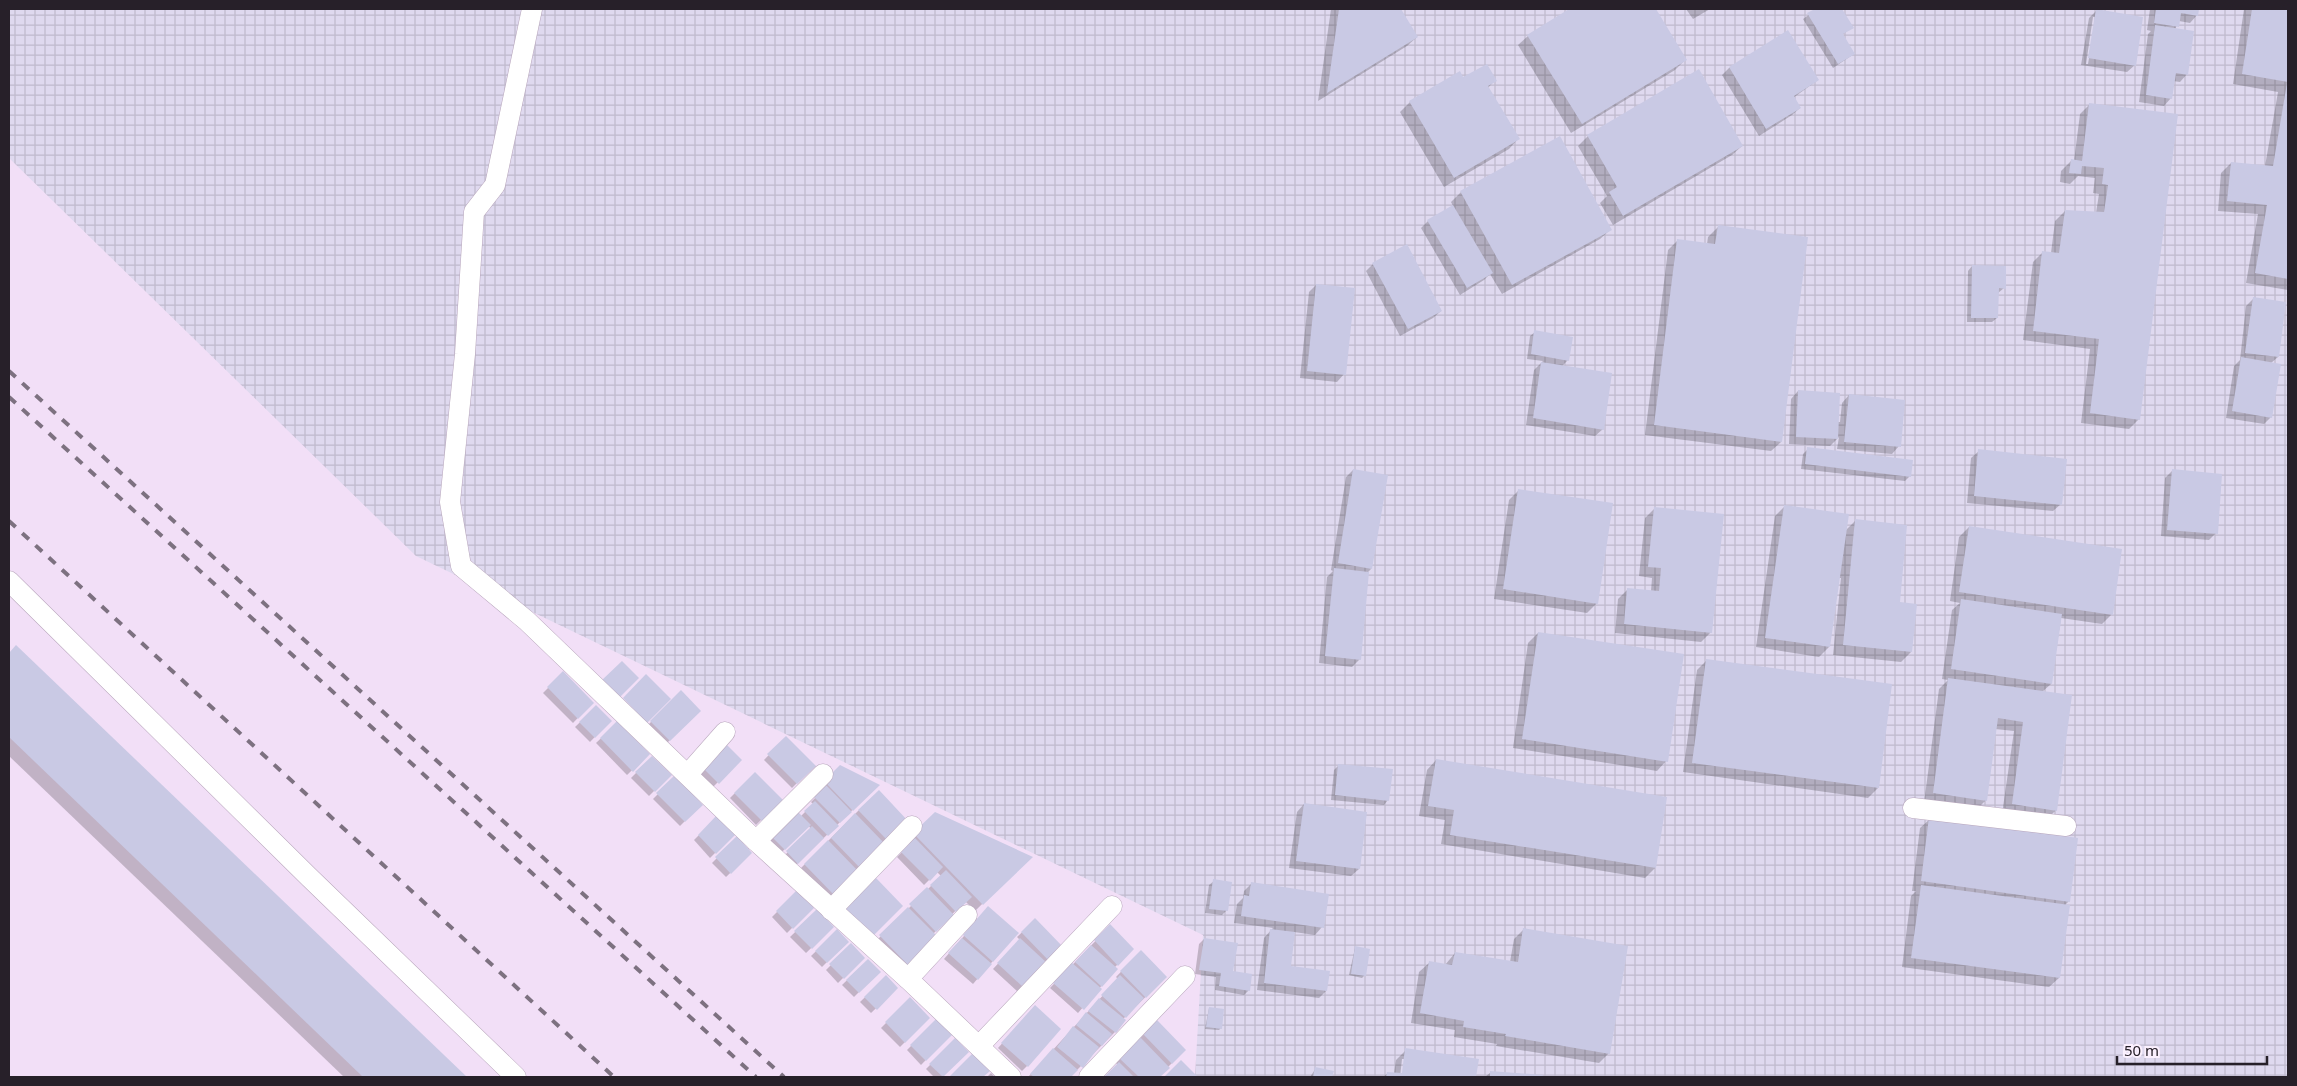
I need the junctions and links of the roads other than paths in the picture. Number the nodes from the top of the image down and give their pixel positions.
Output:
1 (532, 9) edge
2 (9, 581) edge
3 (725, 732) dead end
4 (688, 774) junction
5 (822, 774) dead end
6 (1913, 808) dead end
7 (912, 826) dead end
8 (2066, 826) dead end
9 (756, 841) junction
10 (1112, 906) dead end
11 (832, 910) junction
12 (967, 914) dead end
13 (1185, 976) dead end
14 (908, 979) junction
15 (979, 1046) junction
16 (516, 1077) edge
17 (1011, 1077) edge
18 (1089, 1077) edge

1 - 4 street
2 - 16 street
3 - 4 street
4 - 9 street
5 - 9 street
6 - 8 street
7 - 11 street
9 - 11 street
10 - 15 street
11 - 14 street
12 - 14 street
13 - 18 street
14 - 15 street
15 - 17 street

